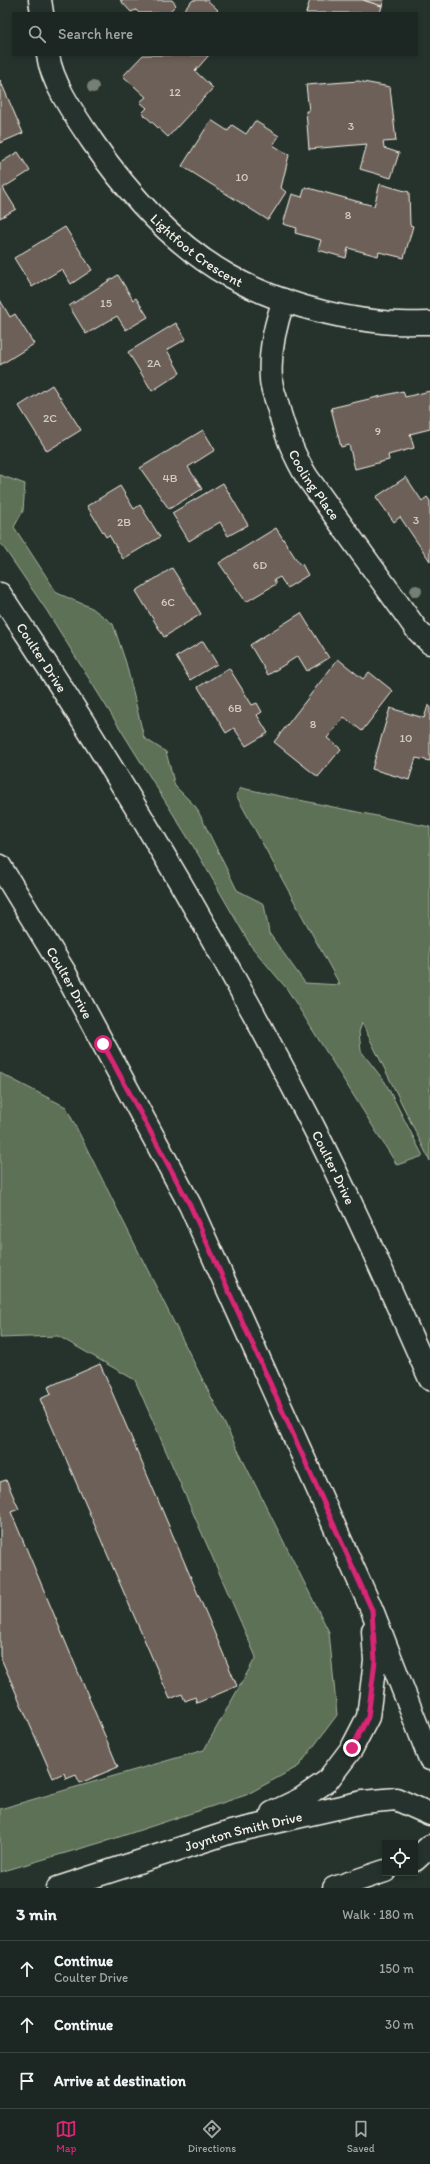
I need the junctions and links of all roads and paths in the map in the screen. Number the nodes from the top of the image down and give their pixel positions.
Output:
1 (40, 0) edge
2 (42, 12) edge
3 (48, 56) edge
4 (284, 300) junction
5 (430, 323) edge
6 (0, 594) edge
7 (430, 643) edge
8 (0, 866) edge
9 (430, 1379) edge
10 (372, 1610) junction
11 (430, 1759) edge
12 (430, 1814) edge
13 (231, 1832) junction
14 (430, 1846) edge
15 (418, 1857) edge
16 (382, 1872) edge
17 (58, 1888) edge
18 (334, 1888) edge

1 - 2 main road
3 - 4 main road, Lightfoot Crescent
4 - 5 main road, Lightfoot Crescent
4 - 7 main road, Cooling Place
6 - 9 main road, Coulter Drive
8 - 10 main road, Coulter Drive
10 - 11 main road, Coulter Drive
10 - 13 main road
12 - 13 main road, Joynton Smith Drive
13 - 17 main road, Joynton Smith Drive
14 - 15 main road
16 - 18 main road

